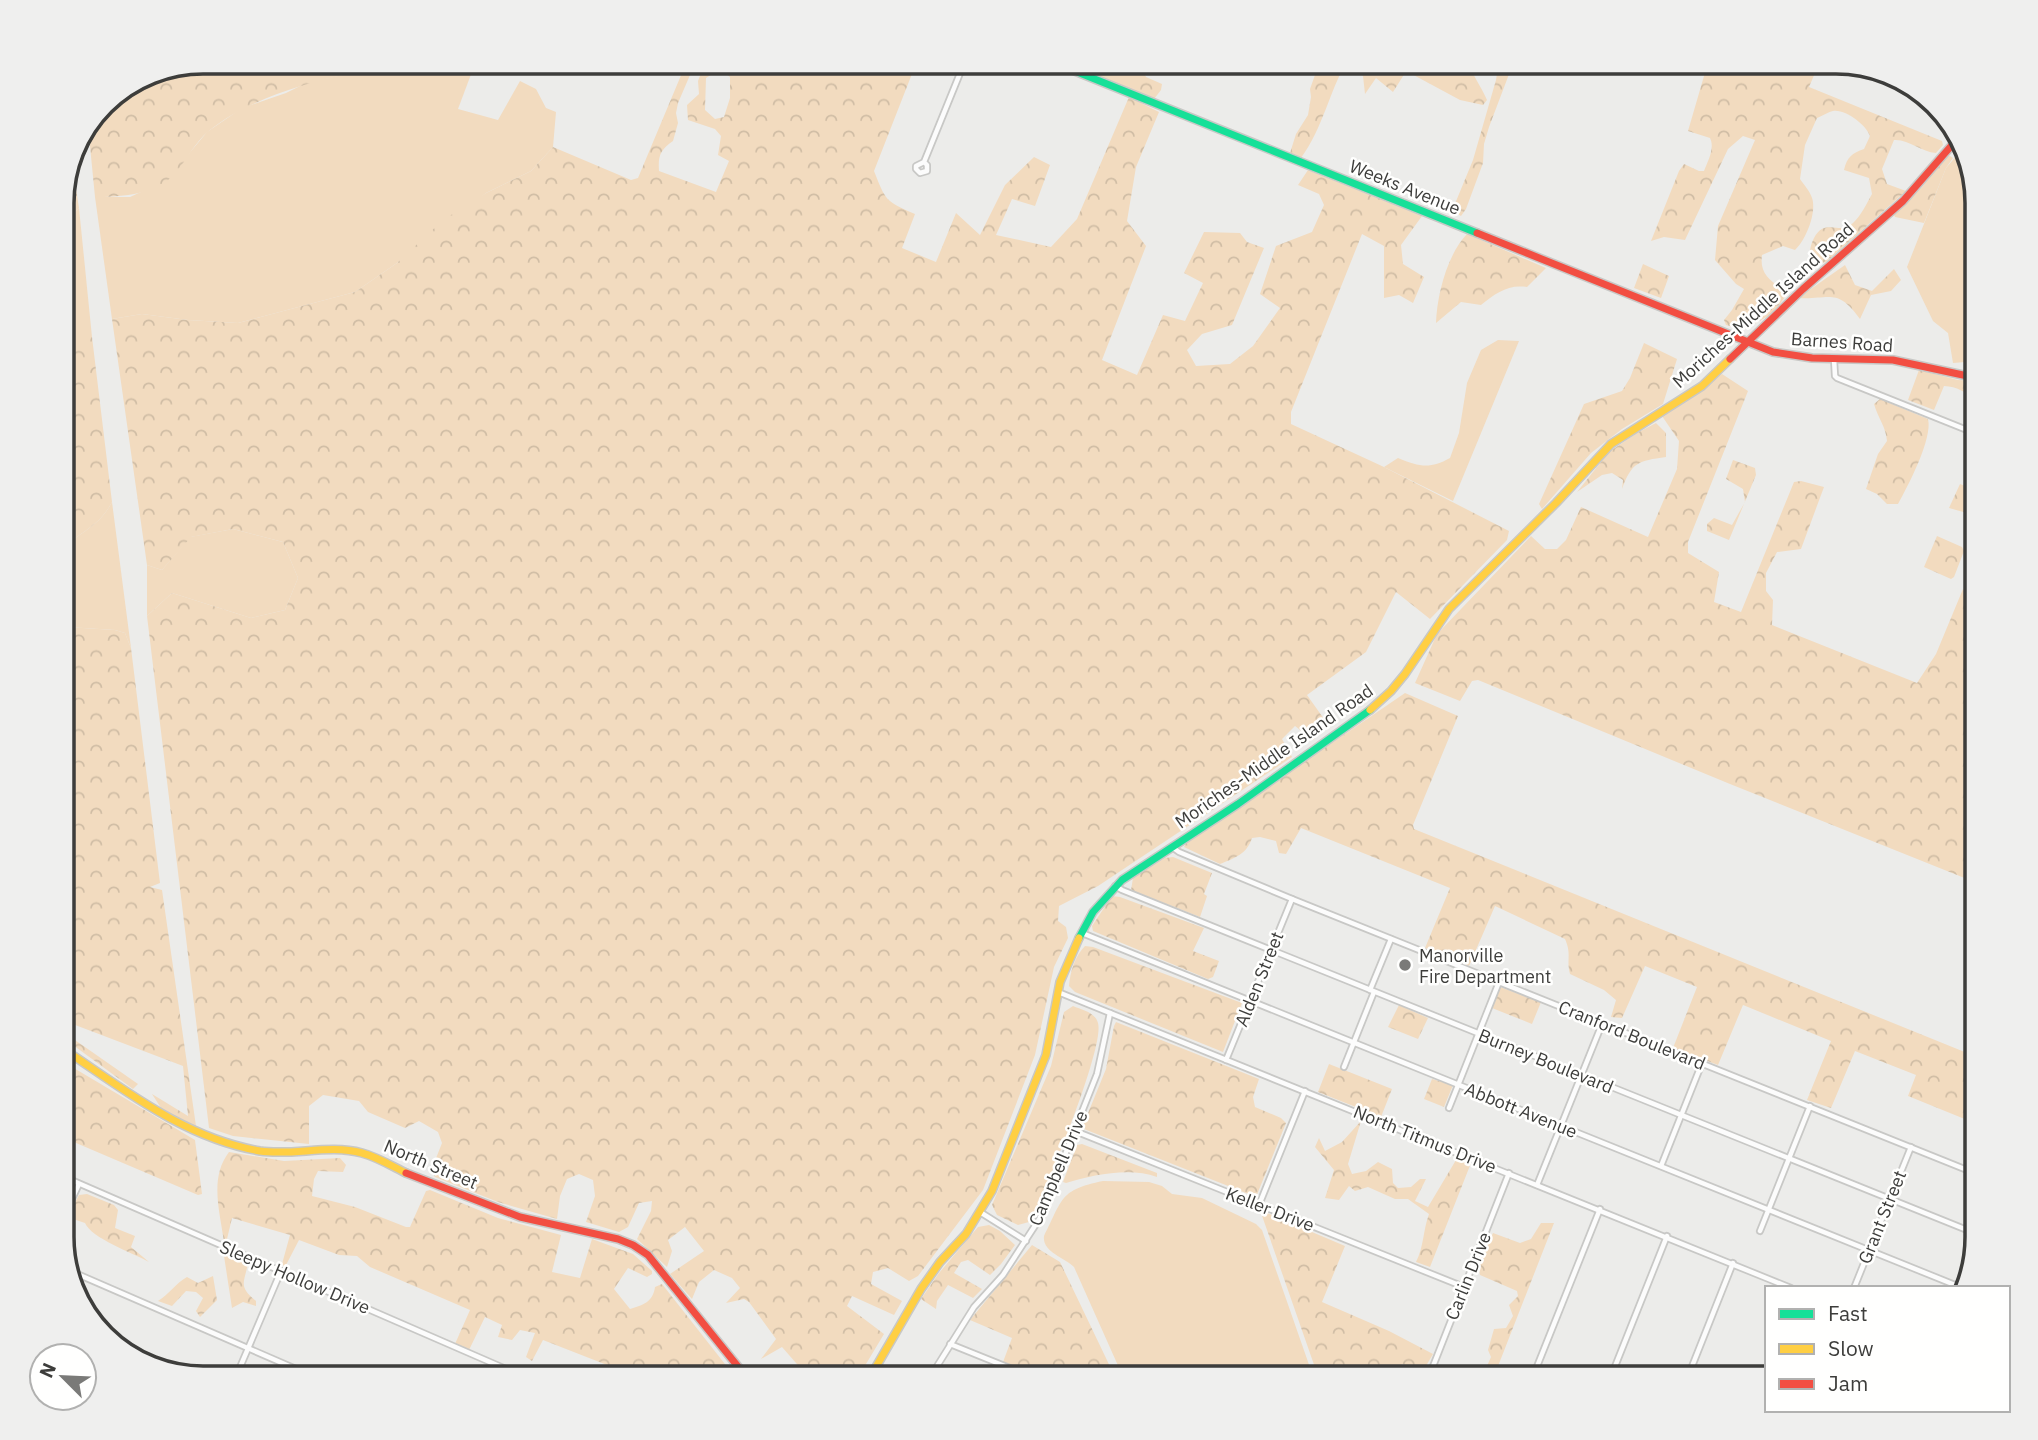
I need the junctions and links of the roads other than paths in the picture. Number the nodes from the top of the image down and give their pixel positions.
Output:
1 (960, 74) edge
2 (1082, 74) edge
3 (1951, 145) edge
4 (924, 162) dead end
5 (1748, 342) junction
6 (1834, 359) junction
7 (1965, 375) edge
8 (1965, 429) edge
9 (1172, 847) junction
10 (1115, 886) junction
11 (1292, 899) junction
12 (1081, 933) junction
13 (1391, 939) junction
14 (1272, 950) junction
15 (1499, 982) junction
16 (1372, 991) junction
17 (1058, 992) junction
18 (1251, 1001) junction
19 (1110, 1013) junction
20 (1602, 1024) junction
21 (1478, 1034) junction
22 (1353, 1043) junction
23 (74, 1056) edge
24 (1226, 1060) junction
25 (1702, 1063) junction
26 (1344, 1067) dead end
27 (1582, 1076) junction
28 (1458, 1085) junction
29 (1305, 1091) junction
30 (1810, 1106) junction
31 (1449, 1108) dead end
32 (1682, 1115) junction
33 (1561, 1126) junction
34 (1075, 1131) junction
35 (1911, 1147) junction
36 (1789, 1158) junction
37 (1661, 1166) junction
38 (1965, 1169) edge
39 (1509, 1173) junction
40 (74, 1182) edge
41 (79, 1184) junction
42 (1537, 1185) junction
43 (74, 1195) edge
44 (1890, 1199) junction
45 (1259, 1205) junction
46 (1600, 1209) junction
47 (1769, 1210) junction
48 (980, 1212) junction
49 (1965, 1229) edge
50 (1760, 1231) dead end
51 (1667, 1236) junction
52 (1026, 1241) junction
53 (1868, 1250) junction
54 (1733, 1263) junction
55 (281, 1271) junction
56 (79, 1275) edge
57 (1955, 1285) edge
58 (1786, 1286) edge
59 (1855, 1286) edge
60 (1464, 1287) junction
61 (950, 1345) junction
62 (247, 1348) junction
63 (239, 1366) edge
64 (289, 1366) edge
65 (497, 1366) edge
66 (738, 1366) edge
67 (876, 1366) edge
68 (937, 1366) edge
69 (1004, 1366) edge
70 (1433, 1366) edge
71 (1537, 1366) edge
72 (1614, 1366) edge
73 (1692, 1366) edge

1 - 4 street
2 - 5 street, Weeks Avenue
3 - 5 street, Moriches-Middle Island Road
5 - 6 street, Barnes Road
5 - 9 street, Moriches-Middle Island Road
6 - 7 street, Barnes Road
6 - 8 street
9 - 10 street, Moriches-Middle Island Road
9 - 11 street, Cranford Boulevard
10 - 12 street, Moriches-Middle Island Road
10 - 14 street, Burney Boulevard
11 - 13 street, Cranford Boulevard
11 - 14 street, Alden Street
12 - 17 street, Moriches-Middle Island Road
12 - 18 street, Abbott Avenue
13 - 15 street, Cranford Boulevard
13 - 16 street
14 - 16 street, Burney Boulevard
14 - 18 street, Alden Street
15 - 20 street, Cranford Boulevard
15 - 21 street
16 - 21 street, Burney Boulevard
16 - 22 street
17 - 19 street, North Titmus Drive
17 - 48 street, Moriches-Middle Island Road
18 - 22 street, Abbott Avenue
18 - 24 street, Alden Street
19 - 24 street, North Titmus Drive
19 - 34 street, Campbell Drive
20 - 25 street, Cranford Boulevard
20 - 27 street
21 - 27 street, Burney Boulevard
21 - 28 street
22 - 26 street
22 - 28 street, Abbott Avenue
23 - 66 street, North Street
24 - 29 street, North Titmus Drive
25 - 30 street, Cranford Boulevard
25 - 32 street
27 - 32 street, Burney Boulevard
27 - 33 street
28 - 31 street
28 - 33 street, Abbott Avenue
29 - 39 street, North Titmus Drive
29 - 45 street
30 - 35 street, Cranford Boulevard
30 - 36 street
32 - 36 street, Burney Boulevard
32 - 37 street
33 - 37 street, Abbott Avenue
33 - 42 street
34 - 45 street, Keller Drive
34 - 52 street, Campbell Drive
35 - 38 street, Cranford Boulevard
35 - 44 street, Grant Street
36 - 44 street, Burney Boulevard
36 - 47 street
37 - 47 street, Abbott Avenue
39 - 42 street, North Titmus Drive
39 - 60 street, Carlin Drive
40 - 41 street, Sleepy Hollow Drive
41 - 43 street
41 - 55 street, Sleepy Hollow Drive
42 - 46 street, North Titmus Drive
44 - 49 street, Burney Boulevard
44 - 53 street, Grant Street
45 - 60 street, Keller Drive
46 - 51 street, North Titmus Drive
46 - 71 street
47 - 50 street
47 - 53 street, Abbott Avenue
48 - 52 street
48 - 67 street, Moriches-Middle Island Road
51 - 54 street, North Titmus Drive
51 - 72 street
52 - 61 street, Campbell Drive
53 - 57 street, Abbott Avenue
53 - 59 street, Grant Street
54 - 58 street, North Titmus Drive
54 - 73 street
55 - 62 street
55 - 65 street, Sleepy Hollow Drive
56 - 62 street
60 - 70 street, Carlin Drive
61 - 68 street, Campbell Drive
61 - 69 street
62 - 63 street
62 - 64 street

